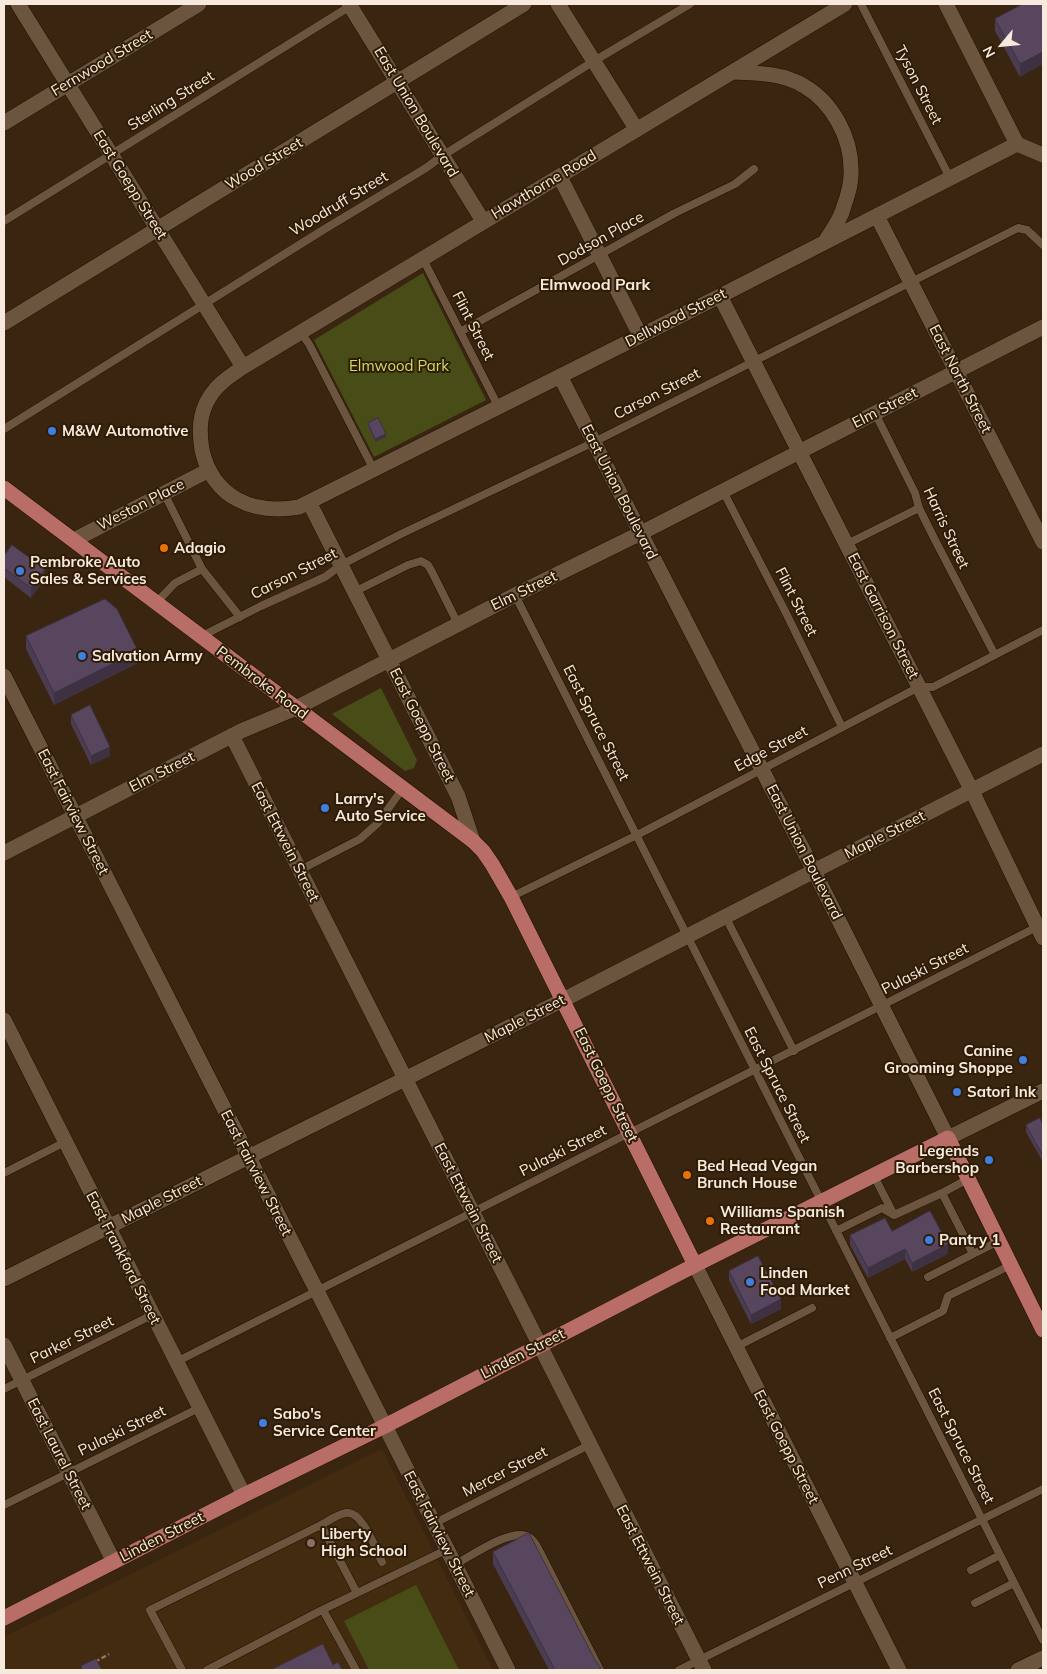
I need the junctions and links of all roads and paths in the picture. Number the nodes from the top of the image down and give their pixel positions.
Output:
1 (18, 4) edge
2 (199, 4) edge
3 (351, 4) edge
4 (524, 4) edge
5 (558, 4) edge
6 (690, 4) edge
7 (845, 4) edge
8 (861, 4) edge
9 (946, 4) edge
10 (594, 61) junction
11 (733, 72) junction
12 (398, 82) junction
13 (66, 85) junction
14 (4, 123) edge
15 (637, 130) junction
16 (1017, 144) junction
17 (111, 154) junction
18 (1043, 155) edge
19 (442, 156) junction
20 (754, 169) dead end
21 (560, 177) junction
22 (950, 178) junction
23 (877, 216) junction
24 (4, 221) edge
25 (483, 221) junction
26 (157, 230) junction
27 (825, 241) junction
28 (1043, 245) edge
29 (600, 256) junction
30 (423, 259) junction
31 (911, 282) junction
32 (720, 296) junction
33 (205, 305) junction
34 (4, 323) edge
35 (1043, 327) edge
36 (460, 332) junction
37 (301, 333) junction
38 (640, 335) junction
39 (753, 361) junction
40 (242, 367) junction
41 (957, 371) junction
42 (560, 376) junction
43 (498, 406) junction
44 (875, 412) junction
45 (4, 429) edge
46 (594, 442) junction
47 (799, 452) junction
48 (209, 470) junction
49 (374, 470) junction
50 (4, 488) edge
51 (723, 491) junction
52 (164, 493) junction
53 (309, 502) junction
54 (919, 508) junction
55 (641, 534) junction
56 (74, 540) junction
57 (1043, 542) edge
58 (847, 544) junction
59 (341, 565) junction
60 (202, 569) junction
61 (354, 592) junction
62 (515, 595) junction
63 (156, 603) junction
64 (240, 617) junction
65 (458, 624) junction
66 (1043, 630) edge
67 (200, 637) junction
68 (994, 655) junction
69 (388, 660) junction
70 (4, 676) edge
71 (919, 687) junction
72 (296, 708) junction
73 (842, 727) junction
74 (232, 736) junction
75 (1043, 754) edge
76 (762, 770) junction
77 (403, 788) junction
78 (972, 791) junction
79 (76, 817) junction
80 (637, 835) junction
81 (473, 841) junction
82 (4, 853) edge
83 (300, 870) junction
84 (814, 871) junction
85 (511, 897) junction
86 (725, 916) junction
87 (1041, 930) edge
88 (687, 935) junction
89 (563, 1000) junction
90 (882, 1006) junction
91 (4, 1020) edge
92 (794, 1051) junction
93 (755, 1071) junction
94 (405, 1079) junction
95 (1043, 1091) edge
96 (630, 1133) junction
97 (948, 1138) junction
98 (65, 1142) junction
99 (248, 1157) junction
100 (4, 1173) edge
101 (874, 1176) junction
102 (968, 1179) junction
103 (942, 1193) junction
104 (822, 1203) junction
105 (473, 1212) junction
106 (894, 1216) junction
107 (107, 1228) junction
108 (836, 1231) junction
109 (999, 1242) junction
110 (973, 1254) junction
111 (695, 1265) junction
112 (1011, 1265) junction
113 (928, 1278) dead end
114 (4, 1280) edge
115 (317, 1291) junction
116 (812, 1308) dead end
117 (152, 1316) junction
118 (1043, 1330) edge
119 (890, 1338) junction
120 (4, 1345) edge
121 (539, 1346) junction
122 (736, 1347) junction
123 (176, 1362) junction
124 (21, 1380) junction
125 (4, 1389) edge
126 (199, 1408) junction
127 (385, 1426) junction
128 (589, 1445) junction
129 (68, 1473) junction
130 (1043, 1488) edge
131 (244, 1496) junction
132 (4, 1504) edge
133 (982, 1519) junction
134 (433, 1524) junction
135 (321, 1525) junction
136 (446, 1550) junction
137 (1000, 1555) junction
138 (114, 1562) junction
139 (382, 1562) dead end
140 (454, 1565) junction
141 (971, 1570) dead end
142 (854, 1583) junction
143 (1014, 1583) junction
144 (357, 1593) junction
145 (974, 1604) dead end
146 (323, 1610) junction
147 (4, 1618) edge
148 (1043, 1640) edge
149 (109, 1654) dead end
150 (1043, 1658) edge
151 (94, 1663) edge
152 (702, 1665) edge
153 (182, 1670) edge
154 (207, 1670) edge
155 (356, 1670) edge
156 (508, 1670) edge
157 (600, 1670) edge
158 (679, 1670) edge
159 (899, 1670) edge
160 (1018, 1670) edge

1 - 13 street, East Goepp Street
2 - 13 street, Fernwood Street
3 - 12 street, East Union Boulevard
3 - 17 lane, Sterling Street
4 - 12 street, Wood Street
5 - 10 street
6 - 10 lane, Woodruff Street
7 - 11 street, Hawthorne Road
8 - 22 lane, Tyson Street
9 - 16 street
10 - 15 street
10 - 19 lane, Woodruff Street
11 - 15 street, Hawthorne Road
11 - 27 street
12 - 19 street, East Union Boulevard
12 - 26 street, Wood Street
13 - 14 street, Fernwood Street
13 - 17 street, East Goepp Street
15 - 21 street, Hawthorne Road
16 - 18 street
16 - 22 street, Dellwood Street
17 - 24 lane, Sterling Street
17 - 26 street, East Goepp Street
19 - 25 street, East Union Boulevard
19 - 33 lane, Woodruff Street
20 - 29 lane, Dodson Place
21 - 25 street, Hawthorne Road
21 - 29 street
22 - 23 street, Dellwood Street
23 - 27 street, Dellwood Street
23 - 31 street, East North Street
25 - 30 street, Hawthorne Road
26 - 33 street, East Goepp Street
26 - 34 street, Wood Street
27 - 32 street, Dellwood Street
28 - 31 lane, Carson Street
29 - 36 lane, Dodson Place
29 - 38 street
30 - 36 lane, Flint Street
30 - 37 street, Hawthorne Road
31 - 39 lane, Carson Street
31 - 41 street, East North Street
32 - 38 street, Dellwood Street
32 - 39 street, East Garrison Street
33 - 40 street, East Goepp Street
33 - 45 lane, Woodruff Street
35 - 41 street, Elm Street
36 - 43 lane, Flint Street
37 - 40 street, Hawthorne Road
37 - 49 lane
38 - 42 street, Dellwood Street
39 - 46 lane, Carson Street
39 - 47 street, East Garrison Street
40 - 48 street
41 - 44 street, Elm Street
41 - 57 street, East North Street
42 - 43 street, Dellwood Street
42 - 46 street, East Union Boulevard
43 - 49 street, Dellwood Street
44 - 47 street, Elm Street
44 - 54 lane, Harris Street
46 - 55 street, East Union Boulevard
46 - 59 lane, Carson Street
47 - 51 street, Elm Street
47 - 58 street, East Garrison Street
48 - 52 street, Weston Place
48 - 53 street
49 - 53 street, Dellwood Street
50 - 56 main road, Pembroke Road
51 - 55 street, Elm Street
51 - 73 lane, Flint Street
52 - 56 street, Weston Place
52 - 60 lane
53 - 59 street, East Goepp Street
54 - 58 lane
54 - 68 lane, Harris Street
55 - 62 street, Elm Street
55 - 76 street, East Union Boulevard
56 - 63 main road, Pembroke Road
58 - 71 street, East Garrison Street
59 - 61 street, East Goepp Street
59 - 64 lane, Carson Street
60 - 63 lane
60 - 64 lane
61 - 65 lane
61 - 69 street, East Goepp Street
62 - 65 street, Elm Street
62 - 80 lane, East Spruce Street
63 - 67 main road, Pembroke Road
64 - 67 lane, Carson Street
65 - 69 street, Elm Street
66 - 68 lane, Edge Street
67 - 72 main road, Pembroke Road
68 - 71 lane, Edge Street
69 - 72 street, Elm Street
69 - 81 street, East Goepp Street
70 - 79 street, East Fairview Street
71 - 73 lane, Edge Street
71 - 78 street, East Garrison Street
72 - 74 street, Elm Street
72 - 77 main road, Pembroke Road
73 - 76 lane, Edge Street
74 - 79 street, Elm Street
74 - 83 street, East Ettwein Street
75 - 78 street, Maple Street
76 - 80 lane, Edge Street
76 - 84 street, East Union Boulevard
77 - 81 main road, Pembroke Road
77 - 83 lane
78 - 84 street, Maple Street
78 - 87 street, East Garrison Street
79 - 82 street, Elm Street
79 - 99 street, East Fairview Street
80 - 85 lane, Edge Street
80 - 88 lane, East Spruce Street
81 - 85 main road, East Goepp Street
83 - 94 street, East Ettwein Street
84 - 86 street, Maple Street
84 - 90 street, East Union Boulevard
85 - 89 main road, East Goepp Street
86 - 88 street, Maple Street
86 - 92 lane
87 - 90 lane, Pulaski Street
88 - 89 street, Maple Street
88 - 93 lane, East Spruce Street
89 - 94 street, Maple Street
89 - 96 main road, East Goepp Street
90 - 92 lane, Pulaski Street
90 - 97 street, East Union Boulevard
91 - 98 street, East Frankford Street
92 - 93 lane, Pulaski Street
93 - 96 lane, Pulaski Street
93 - 104 lane, East Spruce Street
94 - 99 street, Maple Street
94 - 105 street, East Ettwein Street
95 - 97 street, Linden Street
96 - 105 lane, Pulaski Street
96 - 111 main road, East Goepp Street
97 - 101 main road, Linden Street
97 - 102 main road, East Union Boulevard
98 - 100 lane
98 - 107 street, East Frankford Street
99 - 107 street, Maple Street
99 - 115 street, East Fairview Street
101 - 104 main road, Linden Street
101 - 106 lane
102 - 103 lane
102 - 109 main road, East Union Boulevard
103 - 106 lane
103 - 110 lane
104 - 108 lane, East Spruce Street
104 - 111 main road, Linden Street
105 - 115 lane, Pulaski Street
105 - 121 street, East Ettwein Street
106 - 108 lane
107 - 114 street, Maple Street
107 - 117 street, East Frankford Street
108 - 119 lane, East Spruce Street
109 - 110 lane
109 - 112 main road, East Union Boulevard
110 - 113 lane
111 - 121 main road, Linden Street
111 - 122 street, East Goepp Street
112 - 118 main road, East Union Boulevard
112 - 119 lane
115 - 123 lane, Pulaski Street
115 - 127 street, East Fairview Street
116 - 122 lane
117 - 123 street, East Frankford Street
117 - 124 lane, Parker Street
119 - 133 lane, East Spruce Street
120 - 124 street, East Laurel Street
121 - 127 main road, Linden Street
121 - 128 street, East Ettwein Street
122 - 142 street, East Goepp Street
123 - 126 street, East Frankford Street
124 - 125 lane, Parker Street
124 - 129 street, East Laurel Street
126 - 129 lane, Pulaski Street
126 - 131 street, East Frankford Street
127 - 131 main road, Linden Street
127 - 134 street, East Fairview Street
128 - 134 lane, Mercer Street
128 - 152 street, East Ettwein Street
129 - 132 lane, Pulaski Street
129 - 138 street, East Laurel Street
130 - 133 lane, Penn Street
131 - 138 main road, Linden Street
133 - 137 lane, East Spruce Street
133 - 142 lane, Penn Street
134 - 136 street, East Fairview Street
135 - 139 lane
135 - 144 lane
135 - 153 lane
136 - 140 street, East Fairview Street
136 - 144 lane
137 - 141 lane
137 - 143 lane, East Spruce Street
138 - 147 main road, Linden Street
140 - 156 street, East Fairview Street
140 - 157 lane
142 - 152 lane, Penn Street
142 - 159 street, East Goepp Street
143 - 145 lane
143 - 148 lane, East Spruce Street
144 - 146 lane
146 - 154 lane
146 - 155 lane
149 - 151 path
150 - 160 street
152 - 158 lane, Penn Street

